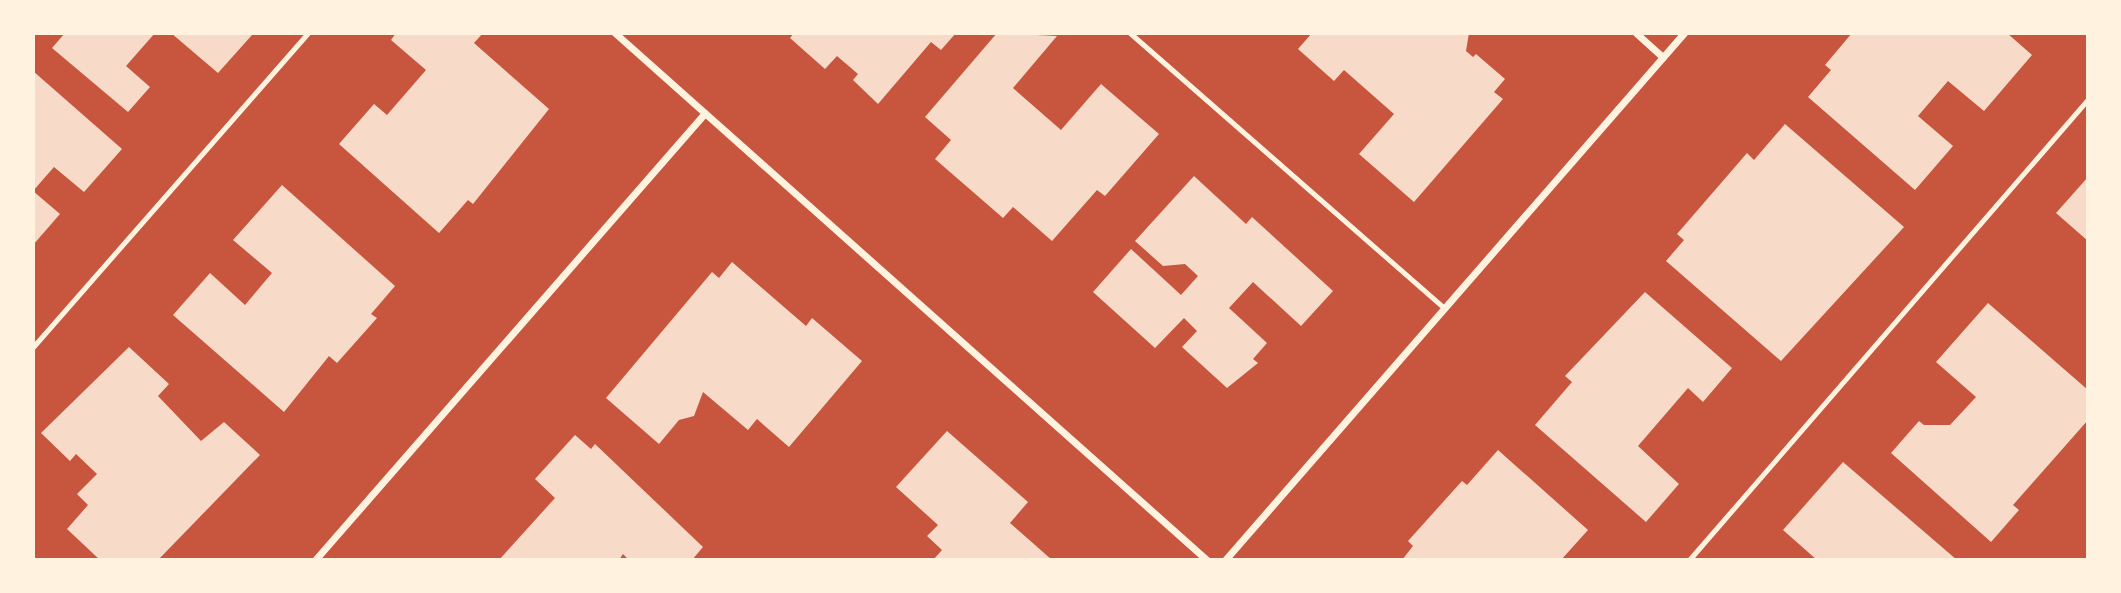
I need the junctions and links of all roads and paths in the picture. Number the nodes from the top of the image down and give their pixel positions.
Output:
1 (308, 33) edge
2 (615, 33) edge
3 (1130, 33) edge
4 (1636, 33) edge
5 (1684, 33) edge
6 (1663, 57) junction
7 (2088, 99) edge
8 (705, 113) junction
9 (1444, 308) junction
10 (33, 346) edge
11 (315, 560) edge
12 (1207, 560) edge
13 (1225, 560) edge
14 (1689, 560) edge

1 - 10 lane
2 - 8 street
3 - 9 lane
4 - 6 street
5 - 6 street
6 - 9 street
7 - 14 lane
8 - 11 street
8 - 12 street
9 - 13 street

